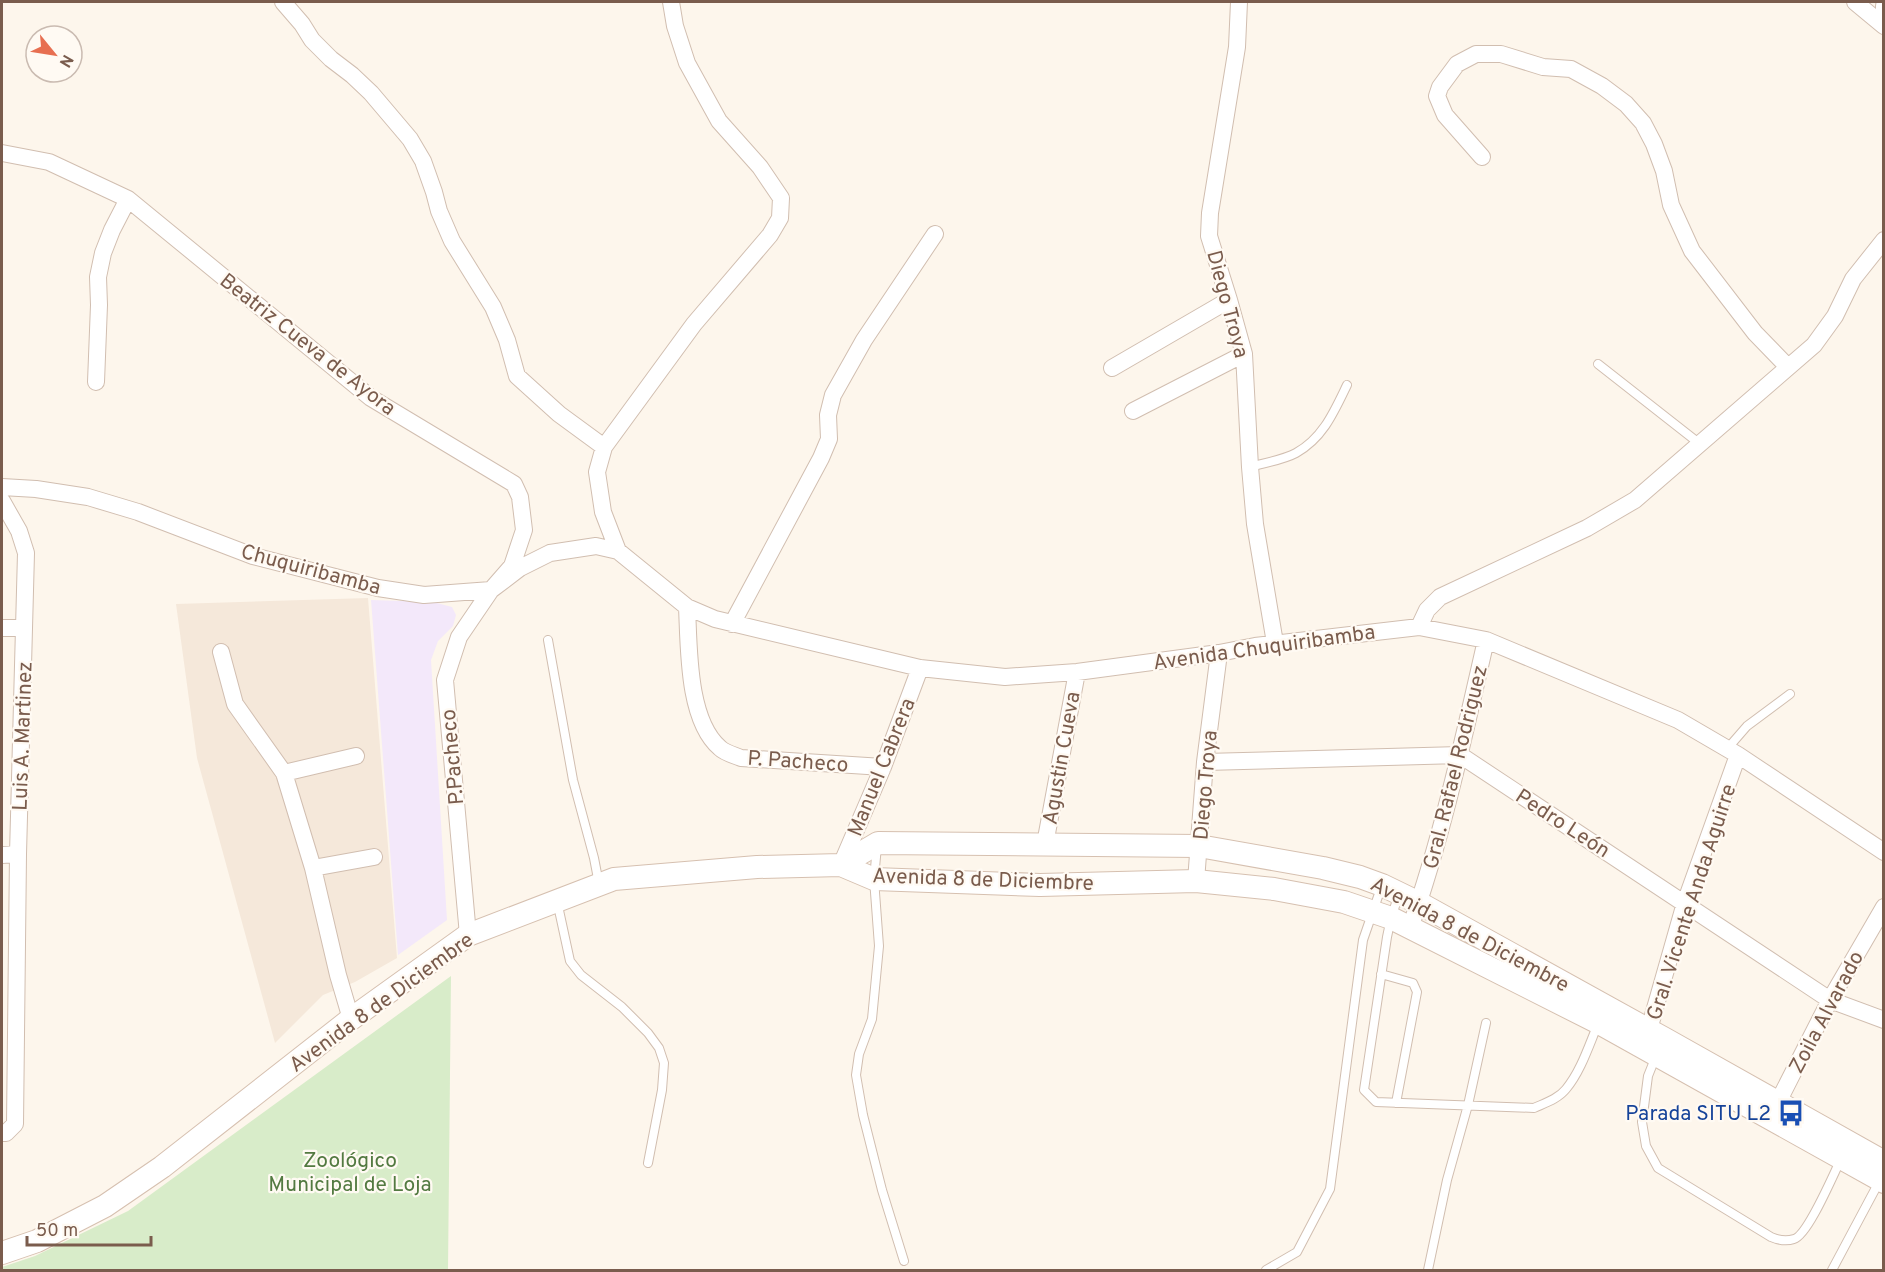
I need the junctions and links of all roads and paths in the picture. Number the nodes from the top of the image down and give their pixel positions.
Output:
1 (283, 2) edge
2 (671, 2) edge
3 (1239, 2) edge
4 (1855, 2) edge
5 (1884, 6) edge
6 (1884, 13) edge
7 (1884, 26) edge
8 (2, 153) edge
9 (1482, 158) dead end
10 (128, 199) junction
11 (935, 234) dead end
12 (1884, 240) edge
13 (1229, 300) junction
14 (1244, 354) junction
15 (1598, 364) dead end
16 (1788, 367) junction
17 (1112, 368) dead end
18 (96, 382) dead end
19 (1347, 385) dead end
20 (1133, 411) dead end
21 (1700, 444) junction
22 (604, 447) junction
23 (1250, 467) junction
24 (2, 487) edge
25 (2, 501) edge
26 (618, 551) junction
27 (491, 590) junction
28 (687, 607) junction
29 (732, 624) junction
30 (1419, 627) junction
31 (2, 628) edge
32 (23, 628) junction
33 (548, 640) dead end
34 (1486, 640) junction
35 (1275, 643) junction
36 (221, 652) dead end
37 (1219, 653) junction
38 (920, 668) junction
39 (1077, 672) junction
40 (1790, 694) dead end
41 (1732, 752) junction
42 (1460, 755) junction
43 (356, 756) dead end
44 (1205, 762) junction
45 (883, 767) junction
46 (284, 773) junction
47 (878, 843) junction
48 (1045, 844) junction
49 (1199, 846) junction
50 (1884, 852) edge
51 (10, 854) edge
52 (374, 857) dead end
53 (841, 865) junction
54 (313, 868) junction
55 (874, 879) junction
56 (1196, 881) junction
57 (599, 885) junction
58 (1400, 894) junction
59 (556, 901) junction
60 (1685, 903) junction
61 (1884, 907) edge
62 (1391, 919) junction
63 (468, 935) junction
64 (1381, 974) junction
65 (1830, 1000) junction
66 (1603, 1016) junction
67 (351, 1019) junction
68 (1884, 1020) edge
69 (1486, 1023) dead end
70 (1650, 1045) junction
71 (1396, 1103) junction
72 (1468, 1105) junction
73 (1774, 1111) junction
74 (6, 1132) edge
75 (1845, 1150) junction
76 (648, 1163) dead end
77 (1883, 1175) edge
78 (2, 1253) edge
79 (904, 1261) dead end
80 (1266, 1270) edge
81 (1428, 1270) edge
82 (1832, 1270) edge

1 - 22 street
2 - 22 street
3 - 13 street, Diego Troya
4 - 7 street
5 - 6 street
8 - 10 street, Beatriz Cueva de Ayora
9 - 16 street
10 - 18 street
10 - 27 street, Beatriz Cueva de Ayora
11 - 29 street
12 - 16 street
13 - 14 street, Diego Troya
13 - 17 street
14 - 20 street
14 - 23 street, Diego Troya
15 - 21 lane
16 - 21 street
19 - 23 lane
21 - 30 street
22 - 26 street
23 - 35 street, Diego Troya
24 - 27 street, Chuquiribamba
25 - 32 street, Luis A. Martinez
26 - 27 street
26 - 28 street, Avenida Chuquiribamba
27 - 63 street, P.Pacheco
28 - 29 street, Avenida Chuquiribamba
28 - 45 street, P. Pacheco
29 - 38 street, Avenida Chuquiribamba
30 - 34 street, Avenida Chuquiribamba
30 - 35 street, Avenida Chuquiribamba
31 - 32 street
32 - 51 street, Luis A. Martinez
33 - 57 lane
34 - 41 street, Avenida Chuquiribamba
34 - 42 street, Gral. Rafael Rodriguez
35 - 37 street, Avenida Chuquiribamba
36 - 46 street
37 - 39 street, Avenida Chuquiribamba
37 - 44 street, Diego Troya
38 - 39 street, Avenida Chuquiribamba
38 - 45 street, Manuel Cabrera
39 - 48 street, Agustin Cueva
40 - 41 lane
41 - 50 street, Avenida Chuquiribamba
41 - 60 street, Gral. Vicente Anda Aguirre
42 - 44 street
42 - 58 street, Gral. Rafael Rodriguez
42 - 60 street, Pedro León
43 - 46 street
44 - 49 street, Diego Troya
45 - 53 street, Manuel Cabrera
46 - 54 street
47 - 48 main road, Avenida 8 de Diciembre
47 - 53 main road, Avenida 8 de Diciembre
47 - 55 lane
48 - 49 main road, Avenida 8 de Diciembre
49 - 56 street, Diego Troya
49 - 58 main road, Avenida 8 de Diciembre
51 - 74 street, Luis A. Martinez
52 - 54 street
53 - 55 main road, Avenida 8 de Diciembre
53 - 57 main road, Avenida 8 de Diciembre
54 - 67 street
55 - 56 main road, Avenida 8 de Diciembre
55 - 79 lane
56 - 62 main road, Avenida 8 de Diciembre
57 - 59 main road, Avenida 8 de Diciembre
58 - 62 street, Gral. Rafael Rodriguez
58 - 62 lane
58 - 66 main road, Avenida 8 de Diciembre
59 - 63 main road, Avenida 8 de Diciembre
59 - 76 lane
60 - 65 street, Pedro León
60 - 70 street, Gral. Vicente Anda Aguirre
61 - 65 street, Zoila Alvarado
62 - 64 lane
62 - 66 main road, Avenida 8 de Diciembre
62 - 80 lane
63 - 67 main road, Avenida 8 de Diciembre
64 - 71 lane
64 - 71 lane
65 - 68 street, Pedro León
65 - 73 street, Zoila Alvarado
66 - 70 main road, Avenida 8 de Diciembre
66 - 72 lane
67 - 78 main road, Avenida 8 de Diciembre
69 - 72 lane
70 - 73 main road, Avenida 8 de Diciembre
70 - 75 lane
71 - 72 lane
72 - 81 lane
73 - 75 main road, Avenida 8 de Diciembre
75 - 77 main road, Avenida 8 de Diciembre
77 - 82 lane

